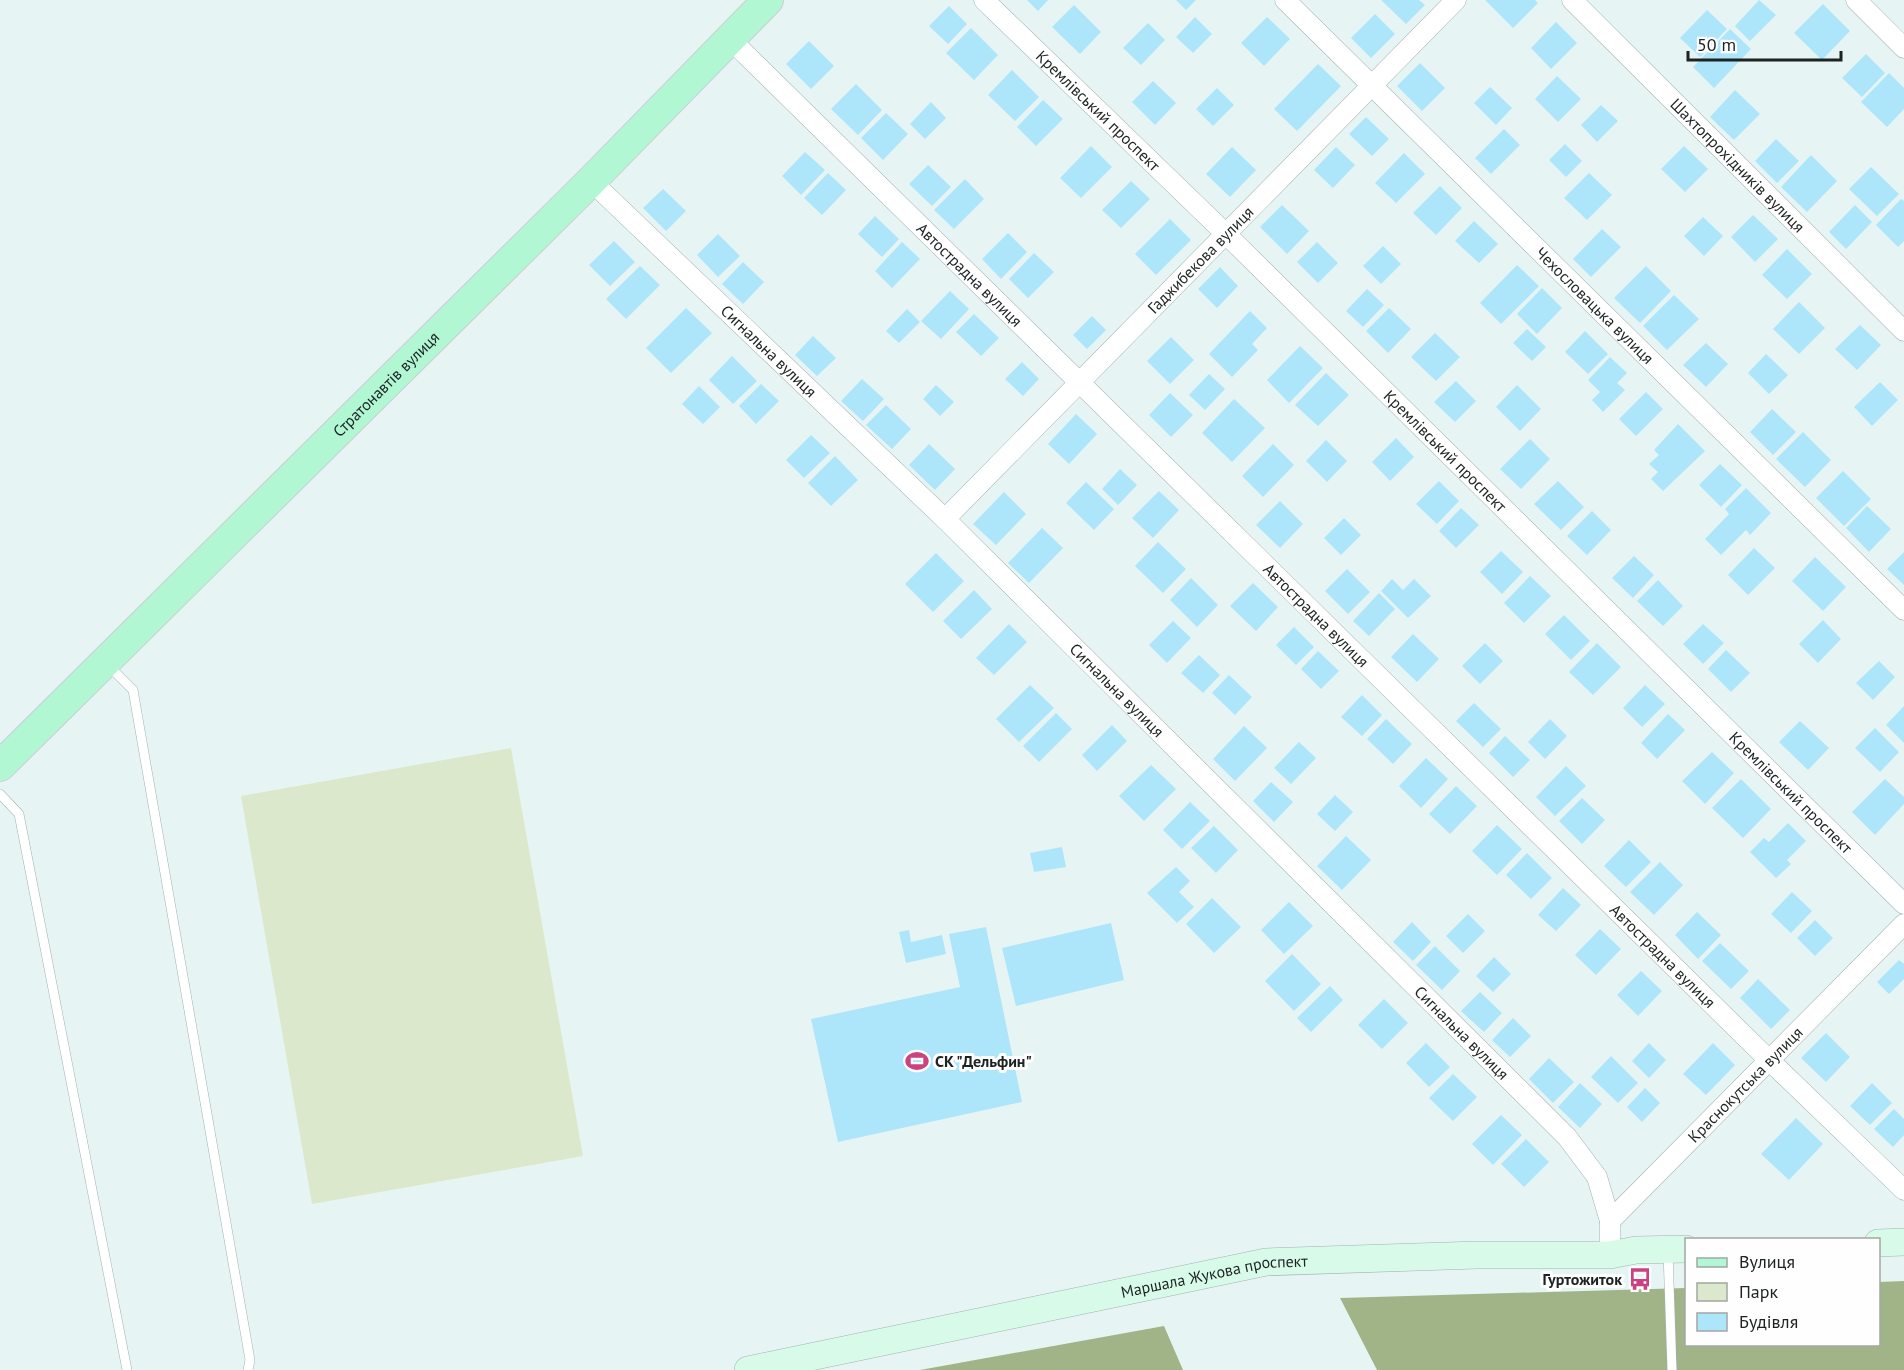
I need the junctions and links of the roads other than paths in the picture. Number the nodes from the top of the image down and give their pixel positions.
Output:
1 (768, 0) edge
2 (984, 0) edge
3 (1285, 0) edge
4 (1456, 0) edge
5 (1572, 0) edge
6 (1856, 0) edge
7 (730, 39) junction
8 (1904, 48) edge
9 (1371, 86) junction
10 (591, 181) junction
11 (1227, 235) junction
12 (1904, 331) edge
13 (1079, 383) junction
14 (945, 519) junction
15 (1904, 610) edge
16 (106, 663) junction
17 (0, 766) edge
18 (0, 794) edge
19 (1904, 904) edge
20 (1904, 924) edge
21 (1769, 1060) junction
22 (1904, 1190) edge
23 (1610, 1221) junction
24 (1904, 1242) edge
25 (1880, 1243) edge
26 (1677, 1249) edge
27 (1610, 1255) junction
28 (127, 1370) edge
29 (248, 1370) edge
30 (748, 1370) edge
31 (1672, 1370) edge

1 - 7 main road, Стратонавтів вулиця
2 - 11 street, Кремлівський проспект
3 - 9 street, Чехословацька вулиця
4 - 9 street, Гаджибекова вулиця
5 - 12 street, Шахтопрохідників вулиця
6 - 8 street
7 - 10 main road, Стратонавтів вулиця
7 - 13 street, Автострадна вулиця
9 - 11 street, Гаджибекова вулиця
9 - 15 street, Чехословацька вулиця
10 - 14 street, Сигнальна вулиця
10 - 16 main road, Стратонавтів вулиця
11 - 13 street, Гаджибекова вулиця
11 - 19 street, Кремлівський проспект
13 - 14 street, Гаджибекова вулиця
13 - 21 street, Автострадна вулиця
14 - 23 street, Сигнальна вулиця
16 - 17 main road, Стратонавтів вулиця
16 - 29 lane
18 - 28 lane
20 - 21 street, Краснокутська вулиця
21 - 22 street, Автострадна вулиця
21 - 23 street, Краснокутська вулиця
23 - 27 street
24 - 25 street
26 - 27 street, Маршала Жукова проспект
26 - 31 lane
27 - 30 street, Маршала Жукова проспект

